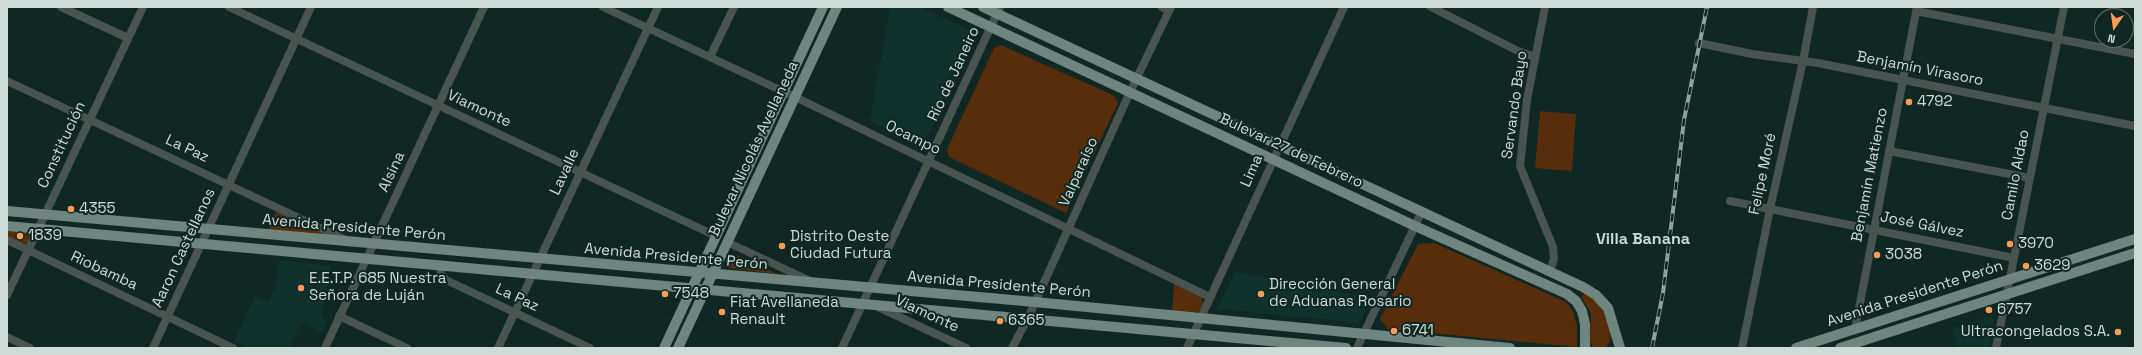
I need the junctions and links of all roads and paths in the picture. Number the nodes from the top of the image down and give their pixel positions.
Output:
1 (61, 7) edge
2 (142, 7) edge
3 (229, 7) edge
4 (311, 7) edge
5 (484, 7) edge
6 (603, 7) edge
7 (658, 7) edge
8 (734, 7) edge
9 (823, 7) edge
10 (837, 7) edge
11 (948, 7) edge
12 (983, 7) edge
13 (1162, 7) edge
14 (1431, 7) edge
15 (1545, 7) edge
16 (1812, 7) edge
17 (2064, 7) edge
18 (1342, 8) edge
19 (1170, 9) edge
20 (1917, 9) edge
21 (999, 10) edge
22 (991, 27) junction
23 (648, 28) junction
24 (128, 38) junction
25 (296, 38) junction
26 (2058, 39) junction
27 (1699, 43) dead end
28 (2135, 54) edge
29 (710, 57) junction
30 (1534, 57) junction
31 (1803, 61) junction
32 (1136, 79) junction
33 (7, 81) edge
34 (1903, 81) junction
35 (784, 91) junction
36 (1130, 92) junction
37 (795, 97) junction
38 (438, 105) junction
39 (2044, 108) junction
40 (90, 120) junction
41 (2135, 126) edge
42 (1279, 145) junction
43 (1889, 151) junction
44 (1273, 159) junction
45 (929, 161) junction
46 (581, 172) junction
47 (2030, 178) junction
48 (229, 184) junction
49 (1730, 201) dead end
50 (1770, 209) junction
51 (1422, 211) junction
52 (7, 212) edge
53 (45, 215) junction
54 (7, 226) edge
55 (1415, 226) junction
56 (1068, 228) junction
57 (38, 229) junction
58 (208, 230) junction
59 (1874, 230) junction
60 (716, 236) junction
61 (2135, 239) edge
62 (7, 240) edge
63 (727, 242) junction
64 (201, 244) junction
65 (354, 244) junction
66 (373, 245) junction
67 (28, 250) junction
68 (2135, 253) edge
69 (2014, 258) junction
70 (366, 259) junction
71 (540, 260) junction
72 (440, 266) junction
73 (1550, 271) junction
74 (532, 274) junction
75 (699, 274) junction
76 (712, 275) junction
77 (2009, 280) junction
78 (816, 284) junction
79 (692, 289) junction
80 (869, 289) junction
81 (704, 290) junction
82 (2006, 294) junction
83 (7, 295) edge
84 (1210, 297) junction
85 (1035, 302) junction
86 (862, 304) junction
87 (876, 306) junction
88 (515, 312) junction
89 (339, 316) junction
90 (168, 317) junction
91 (1028, 318) junction
92 (1200, 318) junction
93 (1855, 329) junction
94 (1194, 333) junction
95 (1365, 335) junction
96 (7, 337) edge
97 (1852, 346) edge
98 (30, 348) edge
99 (153, 348) edge
100 (233, 348) edge
101 (324, 348) edge
102 (407, 348) edge
103 (498, 348) edge
104 (590, 348) edge
105 (664, 348) edge
106 (678, 348) edge
107 (842, 348) edge
108 (966, 348) edge
109 (1012, 348) edge
110 (1187, 348) edge
111 (1346, 348) edge
112 (1357, 348) edge
113 (1510, 348) edge
114 (1585, 348) edge
115 (1620, 348) edge
116 (1742, 348) edge
117 (1796, 348) edge
118 (1840, 348) edge
119 (1996, 348) edge

1 - 24 street
2 - 24 street, Constitución
3 - 25 street, Viamonte
4 - 25 street, Aaron Castellanos
5 - 38 street, Alsina
6 - 23 street, Ocampo
7 - 23 street, Lavalle
8 - 29 street
9 - 35 main road, Bulevar Nicolás Avellaneda
10 - 37 main road, Bulevar Nicolás Avellaneda
11 - 22 main road, Bulevar 27 de Febrero
12 - 21 main road, Bulevar 27 de Febrero
13 - 19 street
14 - 30 street
15 - 30 street, Servando Bayo
16 - 31 street, Felipe Moré
17 - 26 street, Camilo Aldao
18 - 42 street, Lima
19 - 32 street, Valparaíso
20 - 26 street
20 - 34 street, Benjamín Matienzo
21 - 22 street, Río de Janeiro
21 - 32 main road, Bulevar 27 de Febrero
22 - 36 main road, Bulevar 27 de Febrero
22 - 45 street, Río de Janeiro
23 - 29 street, Ocampo
23 - 46 street, Lavalle
24 - 40 street, Constitución
25 - 38 street, Viamonte
25 - 48 street, Aaron Castellanos
26 - 28 street
26 - 39 street, Camilo Aldao
27 - 31 street, Benjamín Virasoro
29 - 35 street, Ocampo
30 - 73 street, Servando Bayo
31 - 34 street, Benjamín Virasoro
31 - 50 street, Felipe Moré
32 - 36 street, Valparaíso
32 - 42 main road, Bulevar 27 de Febrero
33 - 40 street, La Paz
34 - 39 street, Benjamín Virasoro
34 - 43 street, Benjamín Matienzo
35 - 37 street, Ocampo
35 - 60 main road, Bulevar Nicolás Avellaneda
36 - 44 main road, Bulevar 27 de Febrero
36 - 56 street, Valparaíso
37 - 45 street, Ocampo
37 - 63 main road, Bulevar Nicolás Avellaneda
38 - 46 street, Viamonte
38 - 66 street, Alsina
39 - 41 street, Benjamín Virasoro
39 - 47 street, Camilo Aldao
40 - 48 street, La Paz
40 - 53 street, Constitución
42 - 44 street, Lima
42 - 51 main road, Bulevar 27 de Febrero
43 - 47 street
43 - 59 street, Benjamín Matienzo
44 - 55 main road, Bulevar 27 de Febrero
44 - 84 street, Lima
45 - 56 street, Ocampo
45 - 80 street, Río de Janeiro
46 - 60 street, Viamonte
46 - 71 street, Lavalle
47 - 69 street, Camilo Aldao
48 - 58 street, Aaron Castellanos
48 - 65 street, La Paz
49 - 50 street, José Gálvez
50 - 59 street, José Gálvez
50 - 116 street, Felipe Moré
51 - 55 street
51 - 73 main road, Bulevar 27 de Febrero
52 - 53 main road, Avenida Presidente Perón
53 - 57 street, Constitución
53 - 58 main road, Avenida Presidente Perón
54 - 57 main road, Avenida Presidente Perón
55 - 95 street
55 - 114 main road, Bulevar 27 de Febrero
56 - 84 street, Ocampo
56 - 85 street, Valparaíso
57 - 64 main road, Avenida Presidente Perón
57 - 67 street, Constitución
58 - 64 street, Aaron Castellanos
58 - 65 main road, Avenida Presidente Perón
59 - 69 street, José Gálvez
59 - 93 street, Benjamín Matienzo
60 - 75 main road, Bulevar Nicolás Avellaneda
61 - 77 main road, Avenida Presidente Perón
62 - 67 street, Riobamba
63 - 76 main road, Bulevar Nicolás Avellaneda
63 - 78 street
64 - 70 main road, Avenida Presidente Perón
64 - 90 street, Aaron Castellanos
65 - 66 main road, Avenida Presidente Perón
66 - 70 street, Alsina
66 - 71 main road, Avenida Presidente Perón
67 - 83 street, Constitución
67 - 90 street, Riobamba
68 - 82 main road, Avenida Presidente Perón
69 - 77 street, Camilo Aldao
70 - 72 main road, Avenida Presidente Perón
70 - 89 street, Alsina
71 - 74 street, Lavalle
71 - 75 main road, Avenida Presidente Perón
72 - 74 main road, Avenida Presidente Perón
72 - 88 street, La Paz
73 - 115 main road, Bulevar 27 de Febrero
74 - 79 main road, Avenida Presidente Perón
74 - 88 street, Lavalle
75 - 76 main road, Avenida Presidente Perón
75 - 79 main road, Bulevar Nicolás Avellaneda
76 - 78 main road, Avenida Presidente Perón
76 - 81 main road, Bulevar Nicolás Avellaneda
77 - 82 street, Camilo Aldao
77 - 93 main road, Avenida Presidente Perón
78 - 80 main road, Avenida Presidente Perón
79 - 81 main road, Avenida Presidente Perón
79 - 105 main road, Bulevar Nicolás Avellaneda
80 - 85 main road, Avenida Presidente Perón
80 - 86 street, Río de Janeiro
81 - 86 main road, Avenida Presidente Perón
81 - 106 main road, Bulevar Nicolás Avellaneda
82 - 97 main road, Avenida Presidente Perón
82 - 119 street, Camilo Aldao
84 - 92 street, Lima
85 - 91 street, Valparaíso
85 - 92 main road, Avenida Presidente Perón
86 - 87 main road, Avenida Presidente Perón
86 - 107 street, Río de Janeiro
87 - 91 main road, Avenida Presidente Perón
87 - 108 street, Viamonte
88 - 103 street, Lavalle
88 - 104 street, La Paz
89 - 101 street, Alsina
89 - 102 street
90 - 99 street, Aaron Castellanos
90 - 100 street, Riobamba
91 - 94 main road, Avenida Presidente Perón
91 - 109 street, Valparaíso
92 - 94 street, Lima
92 - 95 main road, Avenida Presidente Perón
93 - 97 main road, Benjamín Matienzo
93 - 117 main road, Avenida Presidente Perón
94 - 110 street, Lima
94 - 111 main road, Avenida Presidente Perón
95 - 112 street
95 - 113 main road, Avenida Presidente Perón
96 - 98 street
97 - 118 main road, Avenida Presidente Perón

